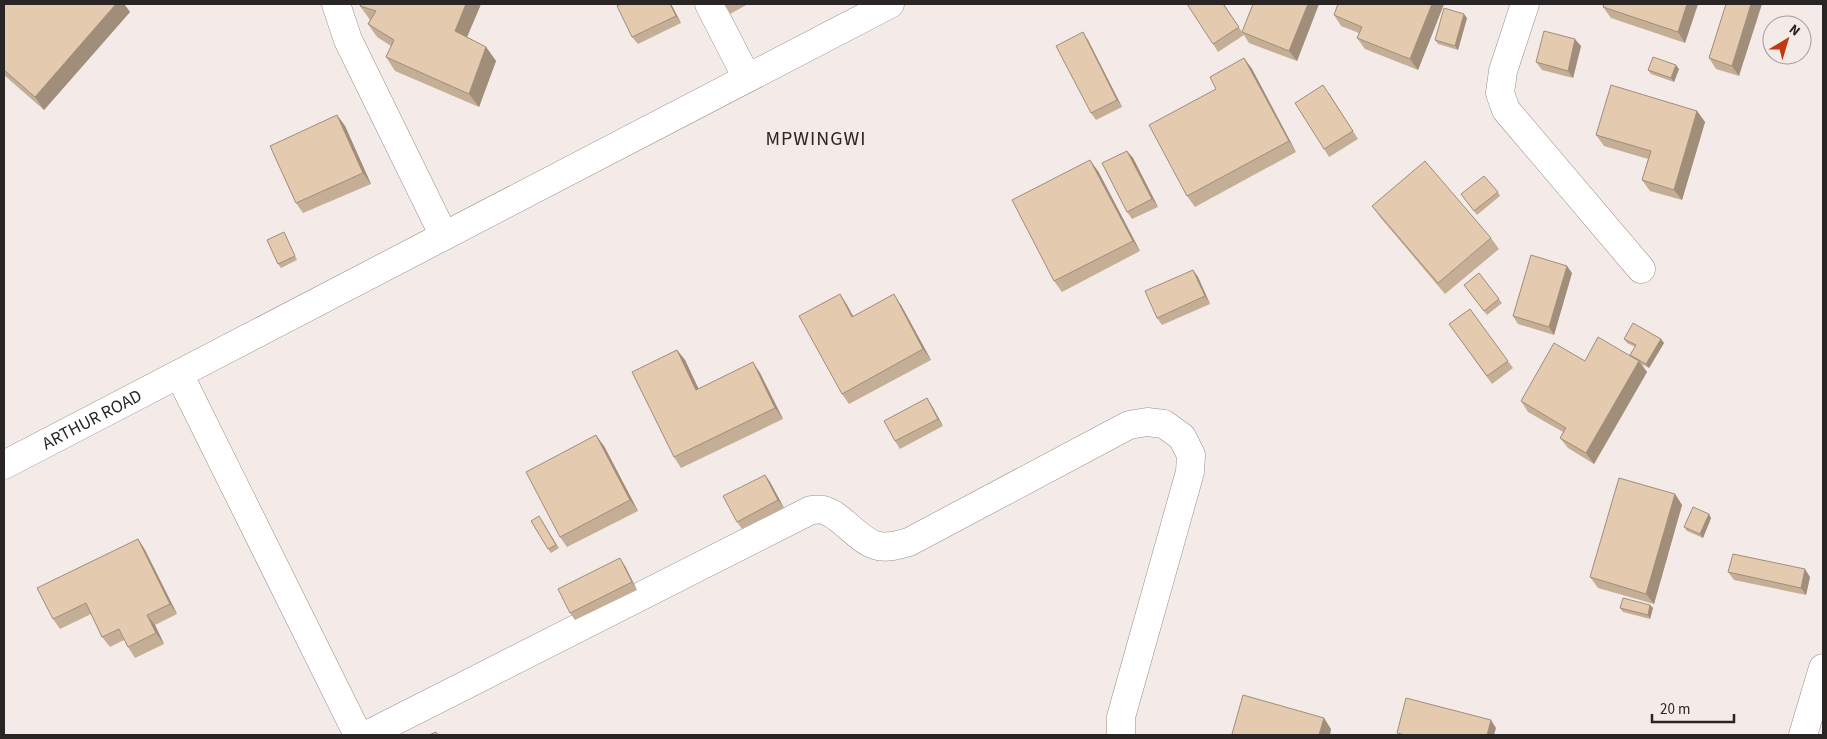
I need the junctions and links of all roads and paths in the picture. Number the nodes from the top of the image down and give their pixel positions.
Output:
1 (336, 4) edge
2 (709, 4) edge
3 (890, 4) edge
4 (1525, 4) edge
5 (746, 78) junction
6 (444, 236) junction
7 (1641, 269) dead end
8 (179, 374) junction
9 (4, 465) edge
10 (1823, 668) edge
11 (358, 735) edge
12 (367, 735) edge
13 (1121, 735) edge
14 (1803, 735) edge

1 - 6 street
2 - 5 street
3 - 5 street, ARTHUR ROAD
4 - 7 street
5 - 6 street, ARTHUR ROAD
6 - 8 street, ARTHUR ROAD
8 - 9 street, ARTHUR ROAD
8 - 11 street
10 - 14 street
12 - 13 street

